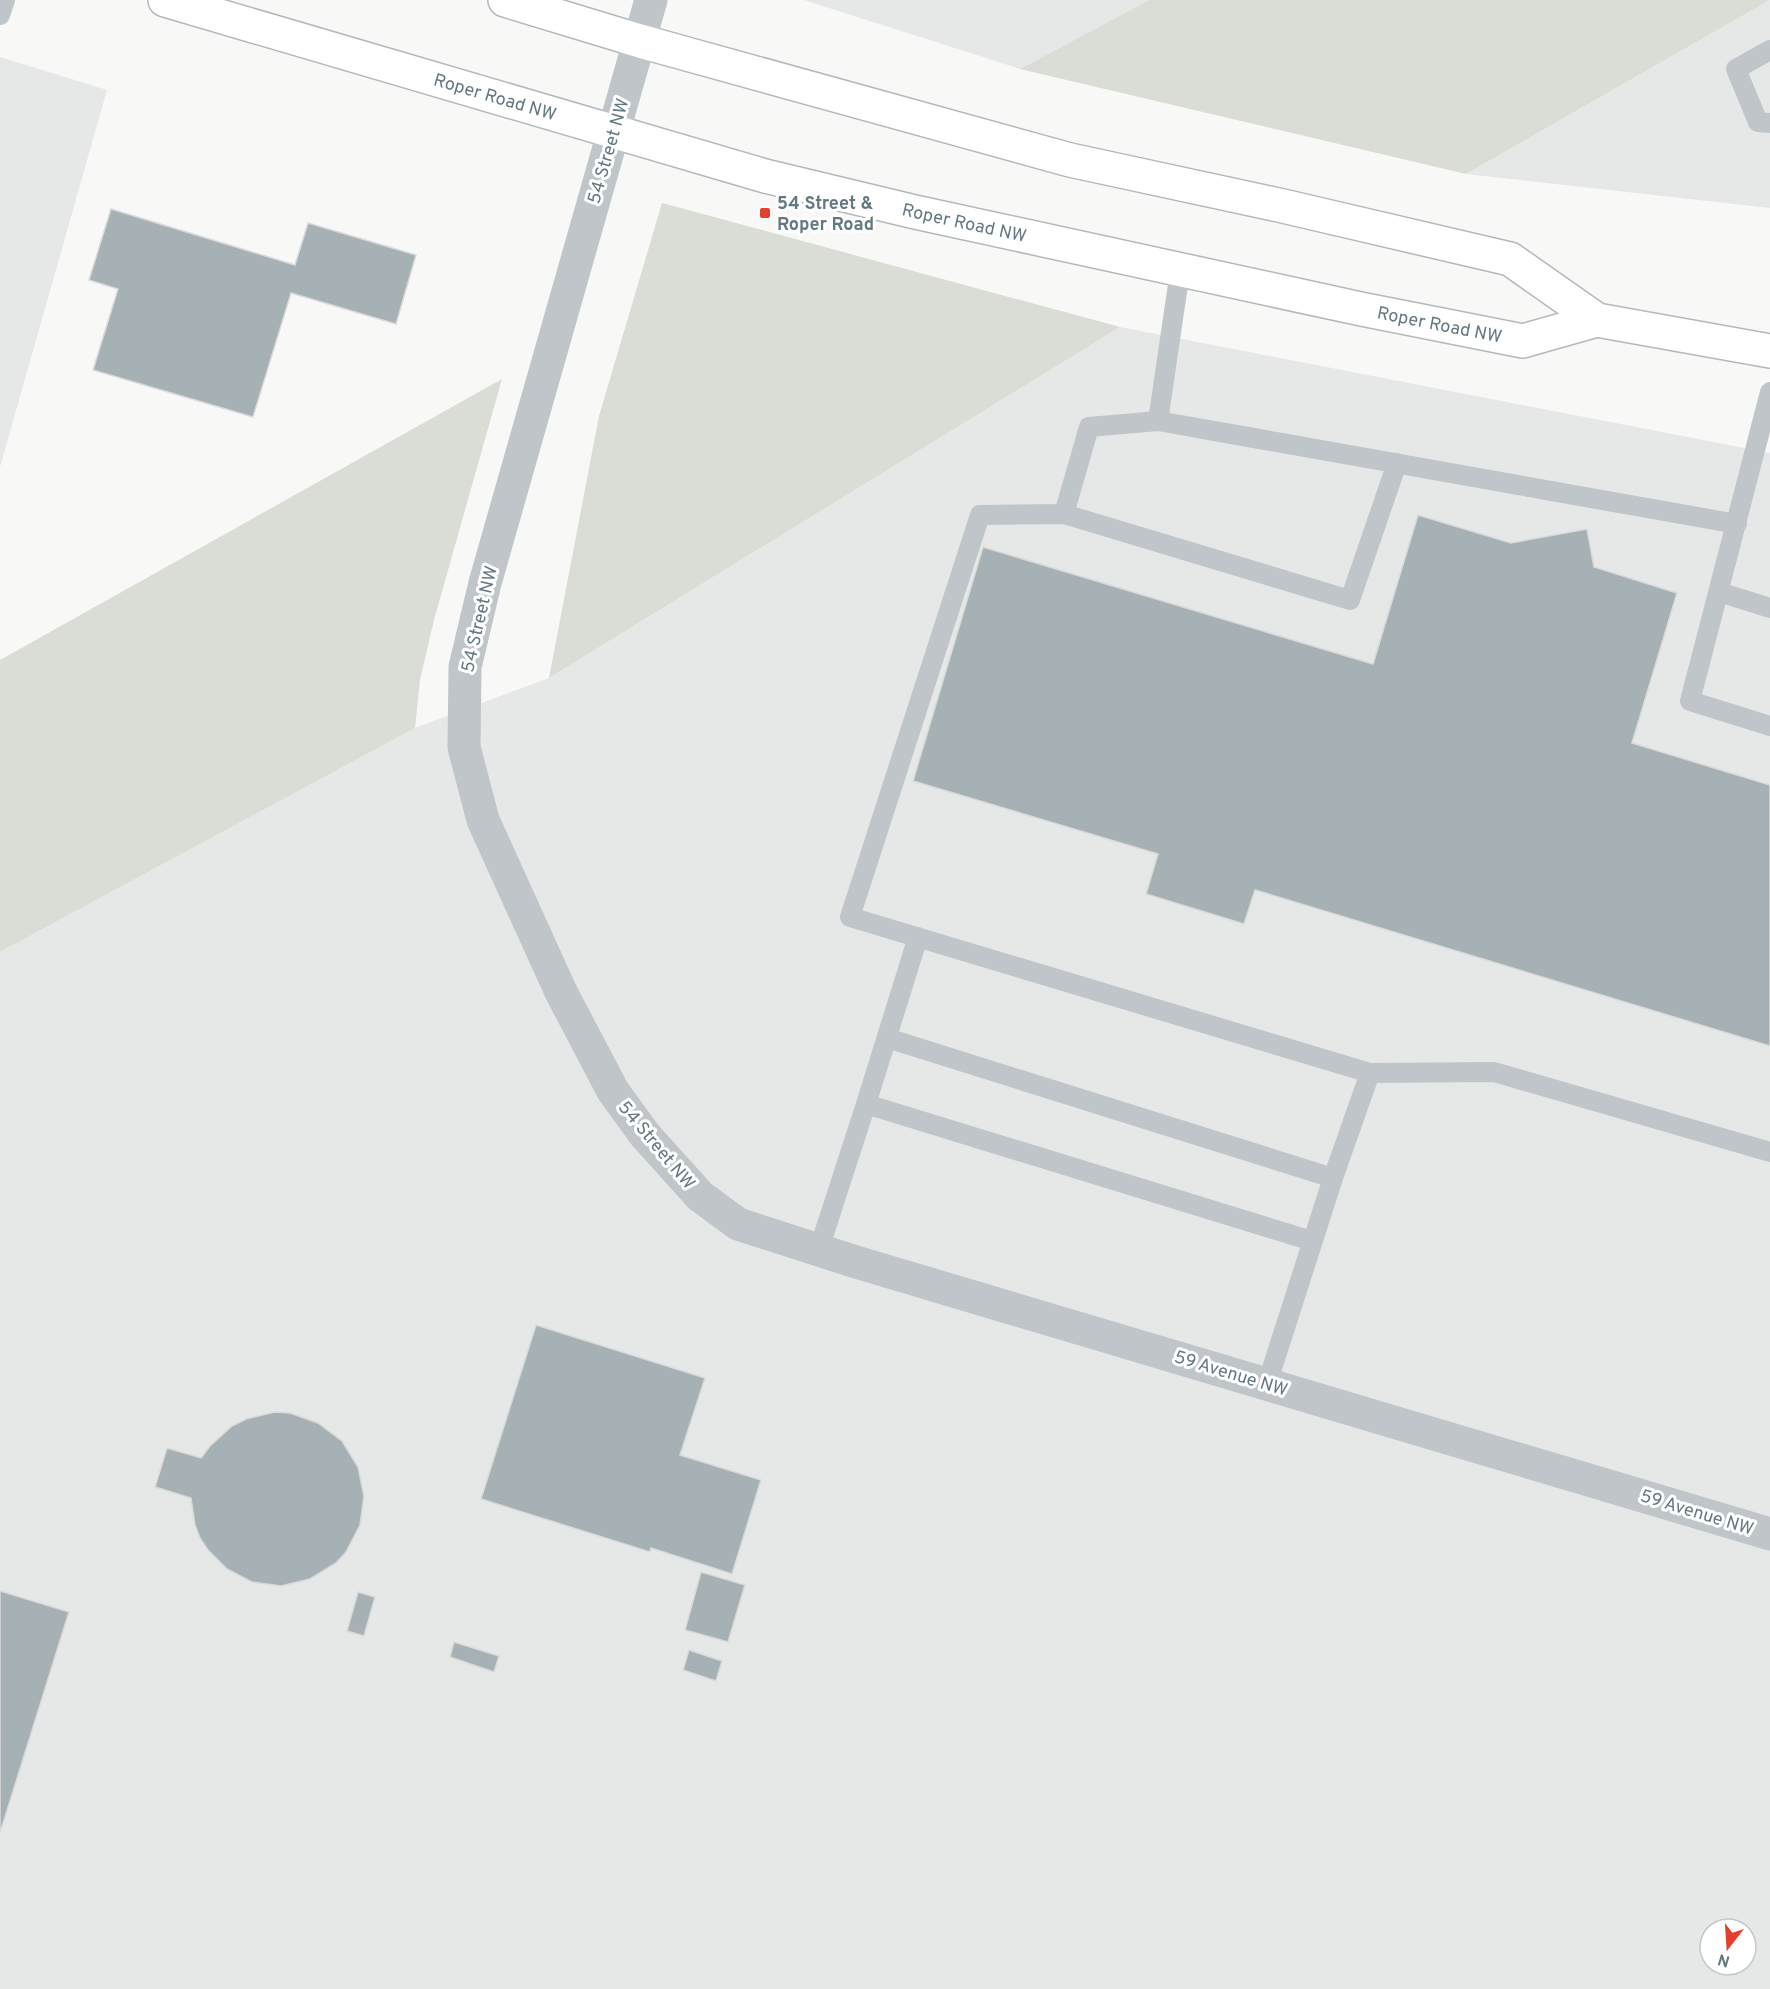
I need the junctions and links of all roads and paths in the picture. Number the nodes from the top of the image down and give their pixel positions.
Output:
1 (5, 0) edge
2 (165, 0) edge
3 (505, 0) edge
4 (651, 0) edge
5 (0, 15) edge
6 (640, 40) junction
7 (1770, 50) edge
8 (1770, 123) edge
9 (614, 132) junction
10 (1180, 271) junction
11 (1597, 320) junction
12 (1770, 351) edge
13 (1770, 392) edge
14 (1158, 421) junction
15 (1397, 463) junction
16 (1064, 514) junction
17 (1737, 524) junction
18 (1719, 592) junction
19 (1770, 608) edge
20 (1770, 726) edge
21 (918, 937) junction
22 (887, 1038) junction
23 (1370, 1073) junction
24 (866, 1104) junction
25 (1770, 1152) edge
26 (1333, 1178) junction
27 (700, 1196) joint
28 (1312, 1241) junction
29 (819, 1249) junction
30 (1267, 1384) junction
31 (1770, 1534) edge

1 - 5 lane
2 - 9 main road, Roper Road NW
3 - 6 main road, Roper Road NW
4 - 6 street, 54 Street NW
6 - 9 street, 54 Street NW
6 - 11 main road, Roper Road NW
7 - 8 lane
9 - 10 main road, Roper Road NW
9 - 27 street, 54 Street NW
10 - 11 main road, Roper Road NW
10 - 14 lane
11 - 12 main road, Roper Road NW
13 - 17 lane
14 - 15 lane
14 - 16 lane
15 - 16 lane
15 - 17 lane
16 - 21 lane
17 - 18 lane
18 - 19 lane
18 - 20 lane
21 - 22 lane
21 - 23 lane
22 - 24 lane
22 - 26 lane
23 - 25 lane
23 - 26 lane
24 - 28 lane
24 - 29 lane
26 - 28 lane
27 - 29 street, 59 Avenue NW
28 - 30 lane
29 - 30 street, 59 Avenue NW
30 - 31 street, 59 Avenue NW

